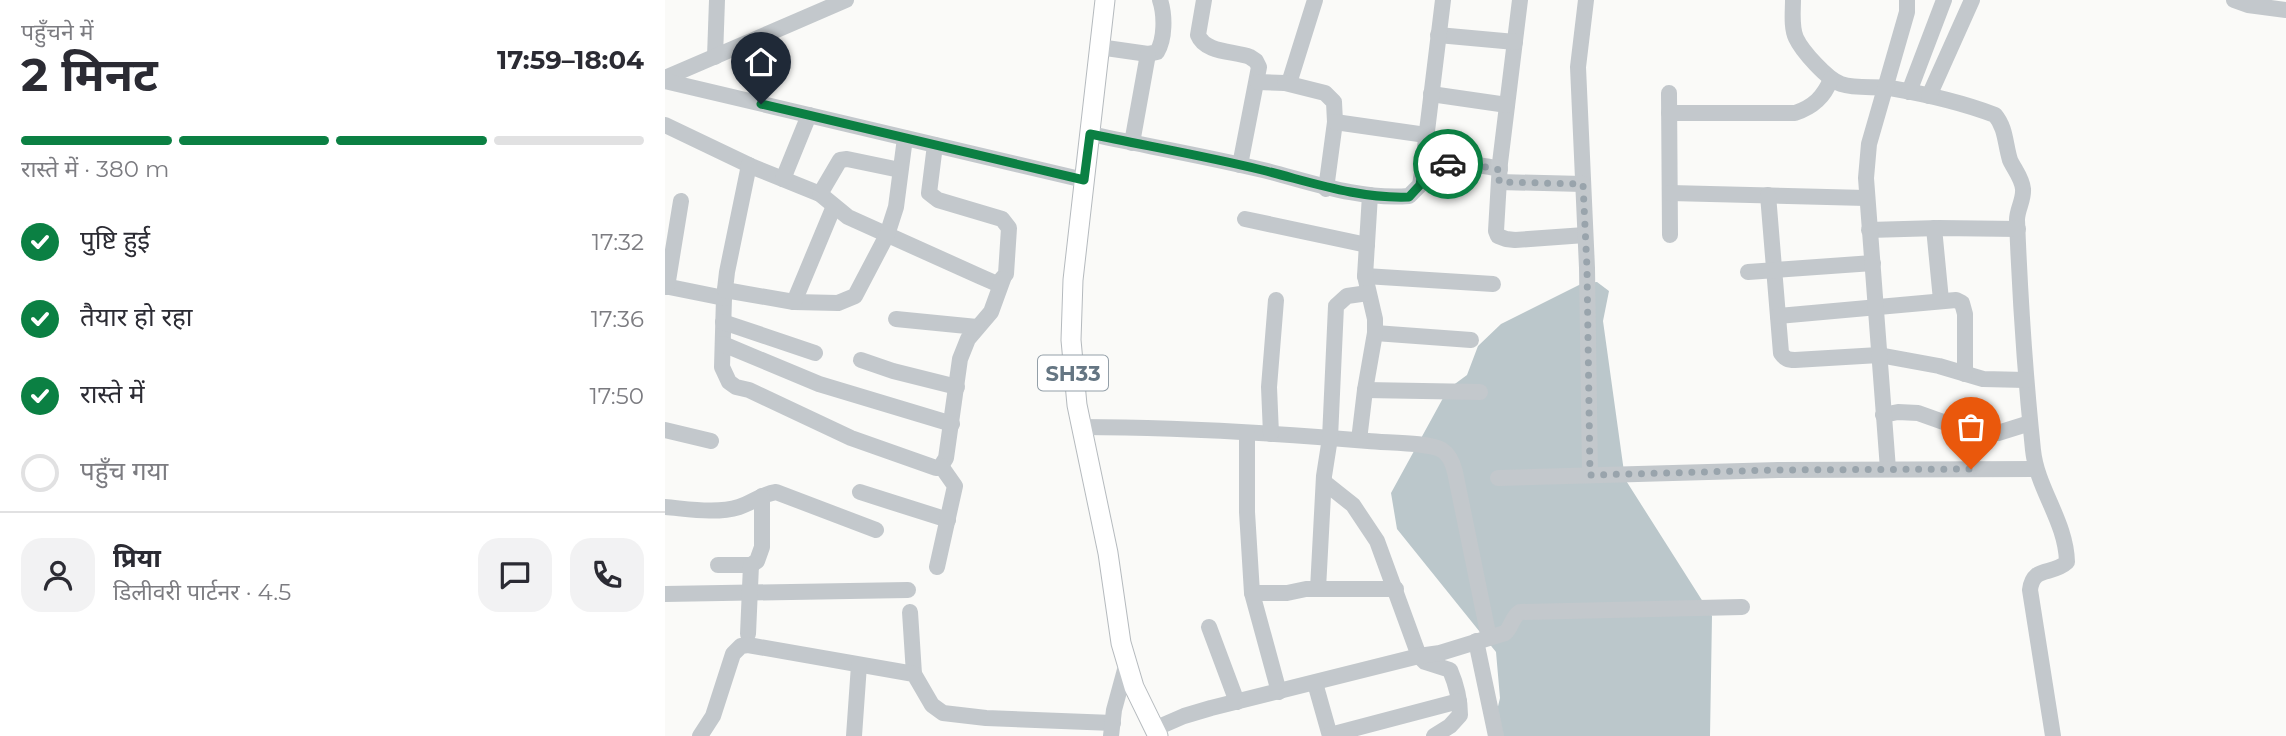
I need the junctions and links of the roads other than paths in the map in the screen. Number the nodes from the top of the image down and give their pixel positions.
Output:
1 (717, 0) edge
2 (1105, 0) edge
3 (1160, 0) edge
4 (1204, 0) edge
5 (1315, 0) edge
6 (1443, 0) edge
7 (1520, 0) edge
8 (1793, 0) edge
9 (1907, 0) edge
10 (1944, 0) edge
11 (1972, 0) edge
12 (2234, 0) edge
13 (1584, 1) edge
14 (837, 2) edge
15 (2286, 10) edge
16 (1438, 35) junction
17 (1515, 42) junction
18 (1099, 47) junction
19 (1148, 54) junction
20 (715, 57) junction
21 (1831, 79) junction
22 (665, 80) edge
23 (1257, 82) junction
24 (1285, 83) junction
25 (1886, 88) junction
26 (1909, 92) junction
27 (1669, 93) dead end
28 (1431, 94) junction
29 (1929, 96) junction
30 (1507, 105) junction
31 (1669, 113) junction
32 (809, 115) junction
33 (1335, 122) junction
34 (665, 125) edge
35 (1090, 134) junction
36 (1426, 135) junction
37 (905, 138) junction
38 (1132, 143) junction
39 (935, 145) junction
40 (749, 165) junction
41 (1240, 165) junction
42 (900, 170) junction
43 (1422, 172) junction
44 (1499, 176) junction
45 (783, 179) junction
46 (1084, 180) junction
47 (1583, 184) junction
48 (1327, 188) junction
49 (1670, 193) junction
50 (820, 194) junction
51 (1370, 195) junction
52 (1768, 195) junction
53 (1866, 198) junction
54 (681, 201) dead end
55 (834, 206) junction
56 (1245, 219) dead end
57 (1934, 228) junction
58 (2018, 229) junction
59 (1869, 230) junction
60 (1670, 234) dead end
61 (887, 235) junction
62 (1585, 235) junction
63 (1367, 245) junction
64 (1873, 263) junction
65 (1773, 270) junction
66 (1748, 272) dead end
67 (1365, 276) junction
68 (1003, 279) junction
69 (1493, 284) dead end
70 (666, 286) edge
71 (1368, 293) junction
72 (724, 294) junction
73 (1276, 300) dead end
74 (1941, 300) junction
75 (793, 302) junction
76 (1876, 306) junction
77 (1778, 316) junction
78 (896, 319) dead end
79 (723, 322) junction
80 (977, 327) junction
81 (1375, 333) junction
82 (1471, 340) dead end
83 (723, 344) junction
84 (815, 353) dead end
85 (1879, 355) junction
86 (861, 360) dead end
87 (1965, 374) junction
88 (2026, 380) junction
89 (957, 387) junction
90 (1365, 390) junction
91 (1481, 392) dead end
92 (1884, 415) junction
93 (2030, 423) junction
94 (952, 424) junction
95 (1081, 427) junction
96 (665, 430) edge
97 (1247, 433) junction
98 (1271, 434) junction
99 (1331, 438) junction
100 (1359, 440) junction
101 (711, 441) dead end
102 (941, 466) junction
103 (1888, 469) junction
104 (2036, 469) junction
105 (1590, 475) junction
106 (1498, 478) dead end
107 (1324, 482) junction
108 (860, 492) dead end
109 (762, 496) junction
110 (665, 507) edge
111 (948, 520) junction
112 (876, 530) dead end
113 (719, 565) dead end
114 (751, 565) junction
115 (937, 567) dead end
116 (1318, 589) junction
117 (1396, 589) junction
118 (908, 590) dead end
119 (1252, 593) junction
120 (665, 594) edge
121 (749, 594) junction
122 (1742, 607) dead end
123 (910, 612) dead end
124 (1209, 626) dead end
125 (748, 634) dead end
126 (1483, 639) junction
127 (1419, 656) junction
128 (859, 665) junction
129 (1126, 666) junction
130 (914, 674) junction
131 (1315, 683) junction
132 (1279, 692) junction
133 (1459, 701) junction
134 (1237, 702) junction
135 (1112, 730) edge
136 (1156, 732) edge
137 (700, 736) edge
138 (854, 736) edge
139 (1330, 736) edge
140 (1434, 736) edge
141 (1496, 736) edge
142 (2053, 736) edge

1 - 20 street
2 - 18 main road, SH33
3 - 19 street
4 - 23 street
5 - 24 street
6 - 16 street
7 - 17 street
8 - 21 street
9 - 25 street
10 - 26 street
11 - 29 street
12 - 15 street
13 - 47 street
14 - 20 street
16 - 17 street
16 - 28 street
17 - 30 street
18 - 19 street
18 - 35 main road, SH33
19 - 38 street
20 - 22 street
21 - 25 street
21 - 31 street
22 - 32 street
23 - 24 street
23 - 41 street
24 - 33 street
25 - 26 street
25 - 53 street
26 - 29 street
27 - 31 street
28 - 30 street
28 - 36 street
29 - 58 street
30 - 44 street
31 - 49 street
32 - 37 street
32 - 45 street
33 - 36 street
33 - 48 street
34 - 40 street
35 - 38 street
35 - 46 main road, SH33
36 - 43 street
37 - 39 street
37 - 42 street
38 - 41 street
39 - 46 street
39 - 68 street
40 - 45 street
40 - 72 street
41 - 48 street
42 - 50 street
42 - 61 street
43 - 44 street
43 - 51 street
44 - 47 street
44 - 62 street
45 - 50 street
46 - 95 main road, SH33
47 - 62 street
48 - 51 street
49 - 52 street
49 - 60 street
50 - 55 street
51 - 63 street
52 - 53 street
52 - 65 street
53 - 59 street
54 - 70 street
55 - 61 street
55 - 75 street
56 - 63 street
57 - 58 street
57 - 59 street
57 - 74 street
58 - 88 street
59 - 64 street
61 - 68 street
61 - 75 street
62 - 105 street
63 - 67 street
64 - 65 street
64 - 76 street
65 - 66 street
65 - 77 street
67 - 69 street
67 - 71 street
68 - 80 street
70 - 72 street
71 - 81 street
71 - 99 street
72 - 75 street
72 - 79 street
73 - 98 street
74 - 76 street
74 - 87 street
76 - 77 street
76 - 85 street
77 - 85 street
78 - 80 street
79 - 83 street
79 - 84 street
80 - 89 street
81 - 82 street
81 - 90 street
83 - 94 street
83 - 102 street
85 - 87 street
85 - 92 street
86 - 89 street
87 - 88 street
88 - 93 street
89 - 94 street
90 - 91 street
90 - 100 street
92 - 93 street
92 - 103 street
93 - 104 street
94 - 102 street
95 - 97 street
95 - 129 main road, SH33
96 - 101 street
97 - 98 street
97 - 119 street
98 - 99 street
99 - 100 street
99 - 107 street
100 - 126 street
102 - 111 street
103 - 104 street
103 - 105 street
104 - 142 street
105 - 106 street
107 - 116 street
107 - 117 street
108 - 111 street
109 - 110 street
109 - 112 street
109 - 114 street
111 - 115 street
113 - 114 street
114 - 121 street
116 - 117 street
116 - 119 street
117 - 127 street
118 - 121 street
119 - 132 street
120 - 121 street
121 - 125 street
122 - 126 street
123 - 130 street
124 - 134 street
126 - 127 street
126 - 141 street
127 - 131 street
127 - 133 street
128 - 130 street
128 - 137 street
128 - 138 street
129 - 135 street
129 - 136 main road, SH33
130 - 135 street
131 - 132 street
131 - 139 street
132 - 134 street
133 - 139 street
133 - 140 street
134 - 136 street

